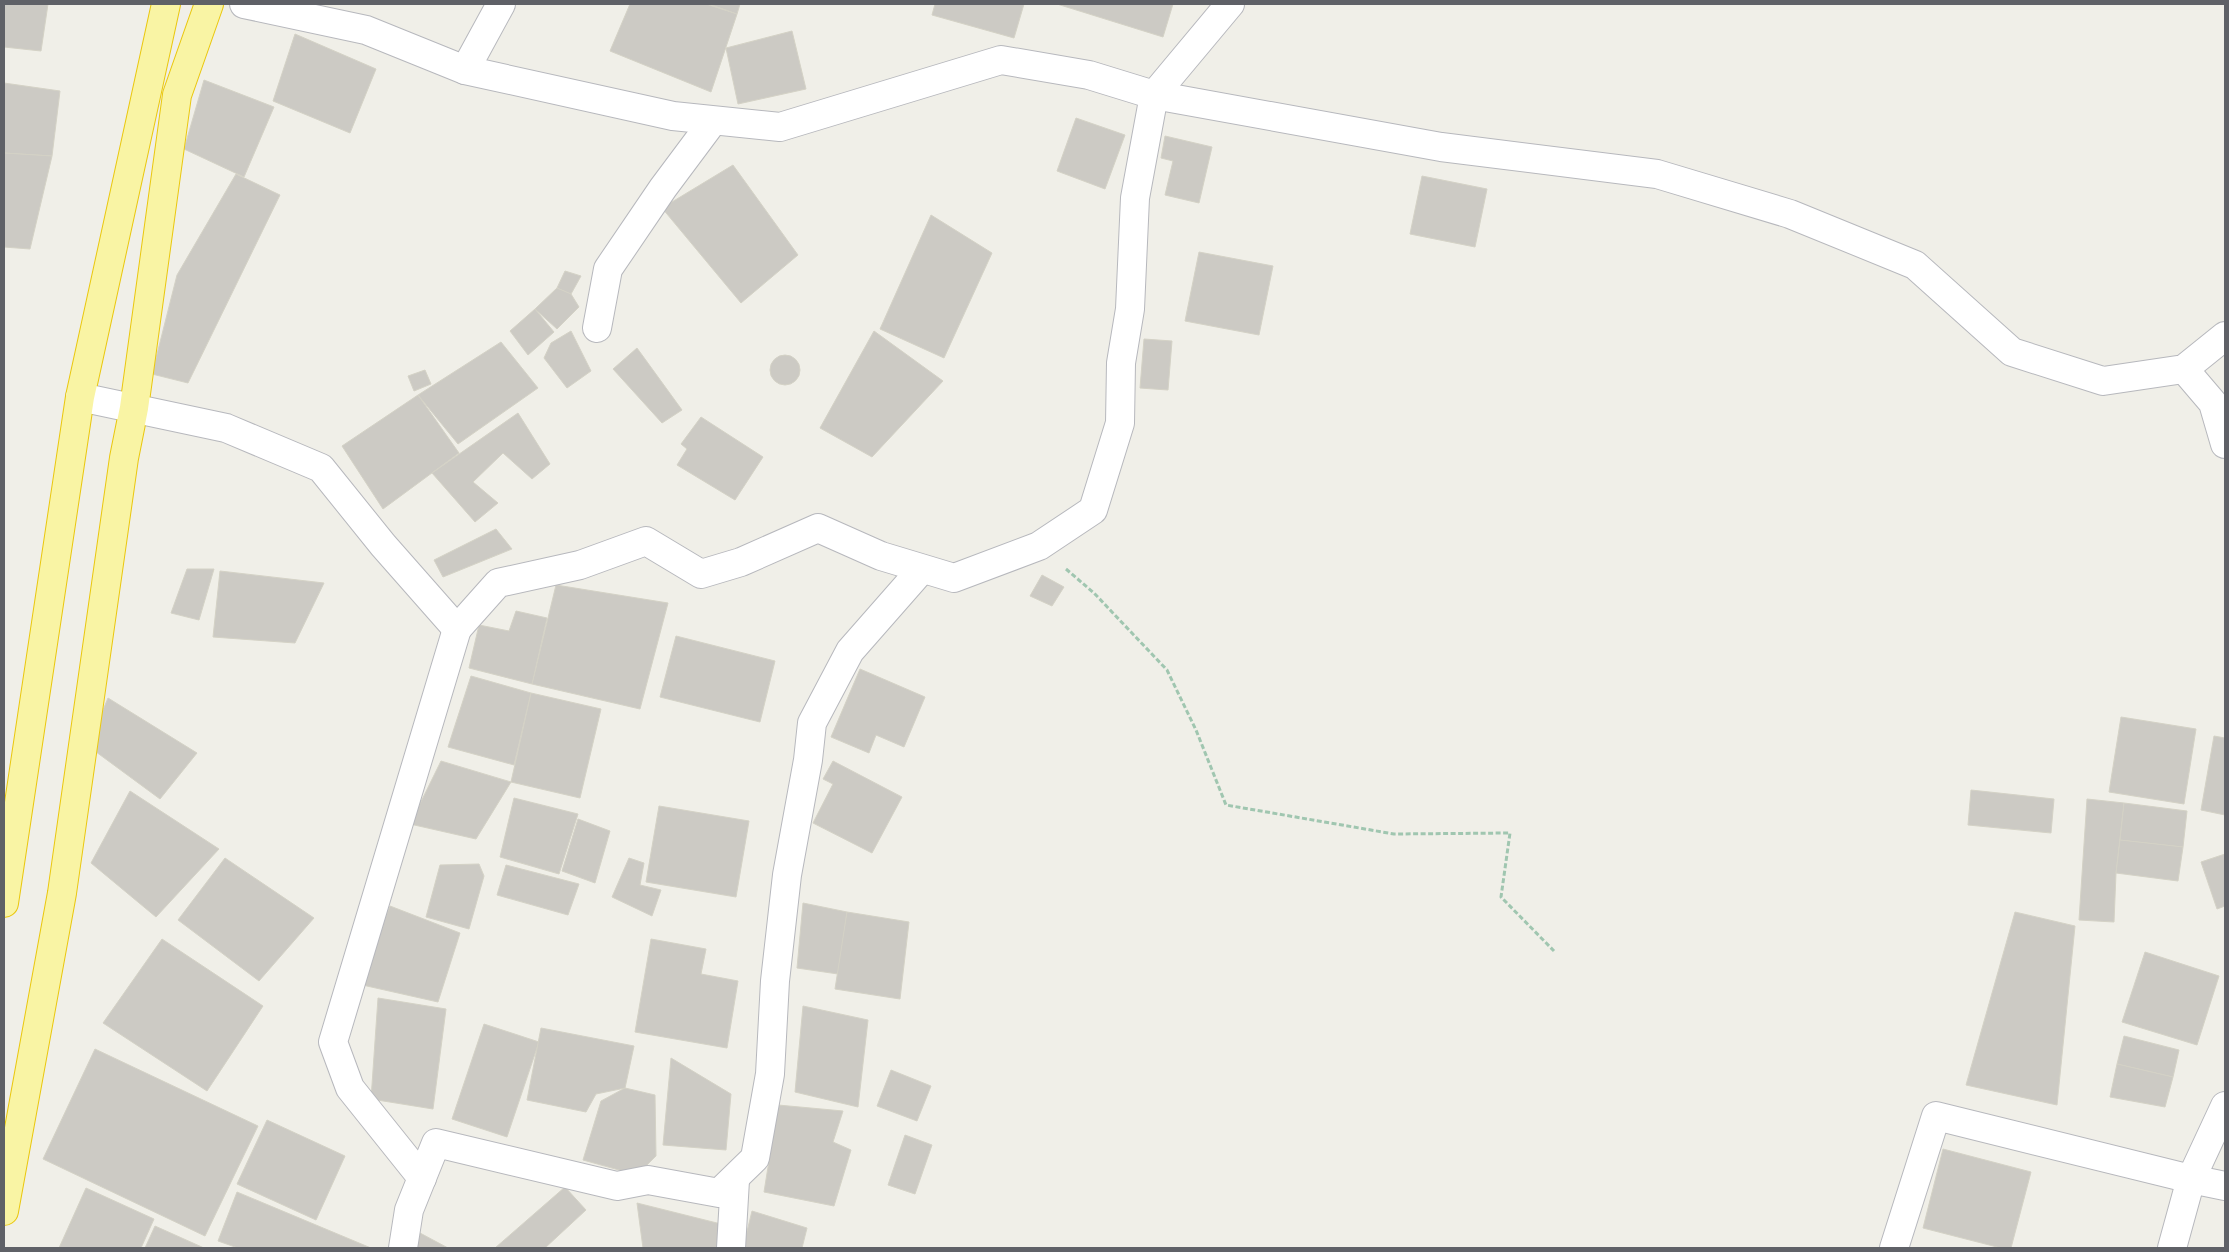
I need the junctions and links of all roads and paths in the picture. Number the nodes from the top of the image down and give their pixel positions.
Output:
1 (166, 4) edge
2 (209, 4) edge
3 (244, 4) edge
4 (501, 4) edge
5 (1230, 4) edge
6 (465, 70) junction
7 (1154, 95) junction
8 (713, 121) junction
9 (596, 328) dead end
10 (2225, 336) edge
11 (2184, 369) junction
12 (80, 397) junction
13 (134, 408) junction
14 (2225, 444) edge
15 (1039, 546) junction
16 (922, 569) junction
17 (457, 629) junction
18 (4, 902) edge
19 (1554, 951) dead end
20 (2225, 1106) edge
21 (422, 1178) junction
22 (735, 1180) junction
23 (2191, 1180) junction
24 (2225, 1186) edge
25 (4, 1211) edge
26 (403, 1248) edge
27 (731, 1248) edge
28 (1894, 1248) edge
29 (2172, 1248) edge

1 - 12 highway
2 - 13 highway
3 - 6 street
4 - 6 street
5 - 7 street
6 - 8 street
7 - 8 street
7 - 11 street
7 - 15 street
8 - 9 street
10 - 11 street
11 - 14 street
12 - 13 street
12 - 18 highway
13 - 17 street
13 - 25 highway
15 - 16 street
15 - 19 path
16 - 17 street
16 - 22 street
17 - 21 street
20 - 23 street
21 - 22 street
21 - 26 street
22 - 27 street
23 - 24 street
23 - 28 street
23 - 29 street

